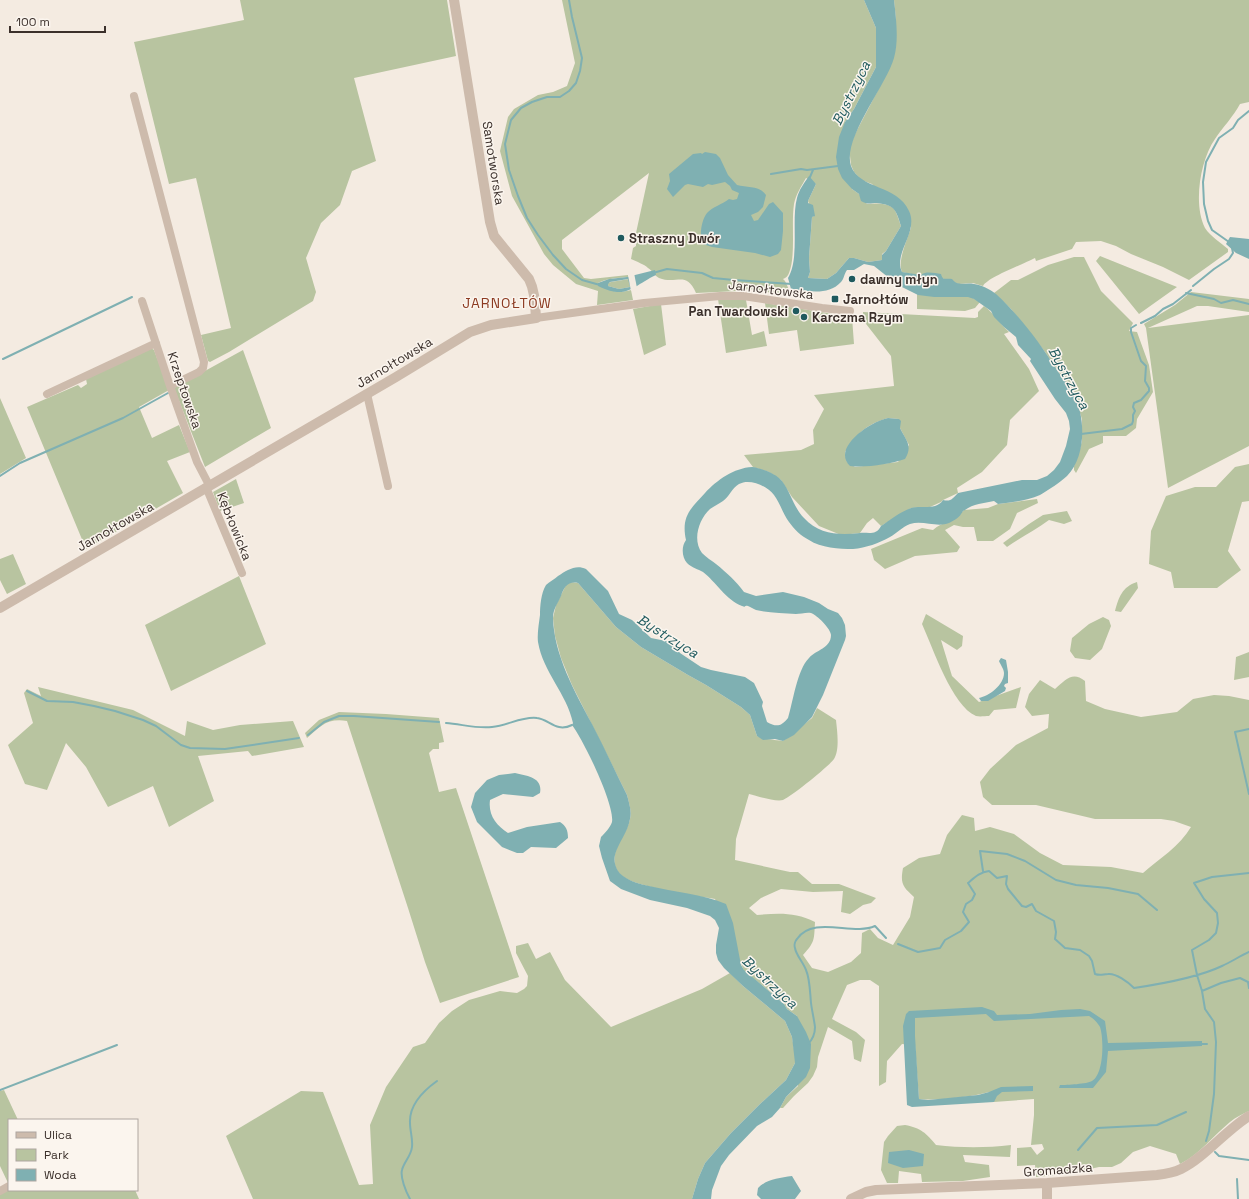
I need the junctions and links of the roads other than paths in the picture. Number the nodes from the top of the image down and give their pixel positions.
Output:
1 (454, 0) edge
2 (134, 96) dead end
3 (142, 301) dead end
4 (850, 311) dead end
5 (536, 318) junction
6 (156, 343) junction
7 (170, 386) junction
8 (48, 394) dead end
9 (367, 394) junction
10 (208, 486) junction
11 (388, 486) dead end
12 (242, 573) dead end
13 (0, 608) edge
14 (1249, 1116) edge
15 (1047, 1183) junction
16 (851, 1199) edge
17 (1048, 1199) edge

1 - 5 street, Samotworska
2 - 7 street
3 - 6 street, Krzeptowska
4 - 5 street, Jarnołtowska
5 - 9 street, Jarnołtowska
6 - 7 street, Krzeptowska
6 - 8 street
7 - 10 street, Krzeptowska
9 - 10 street, Jarnołtowska
9 - 11 street
10 - 12 street, Kębłowicka
10 - 13 street, Jarnołtowska
14 - 15 street, Gromadzka
15 - 16 street, Gromadzka
15 - 17 street

